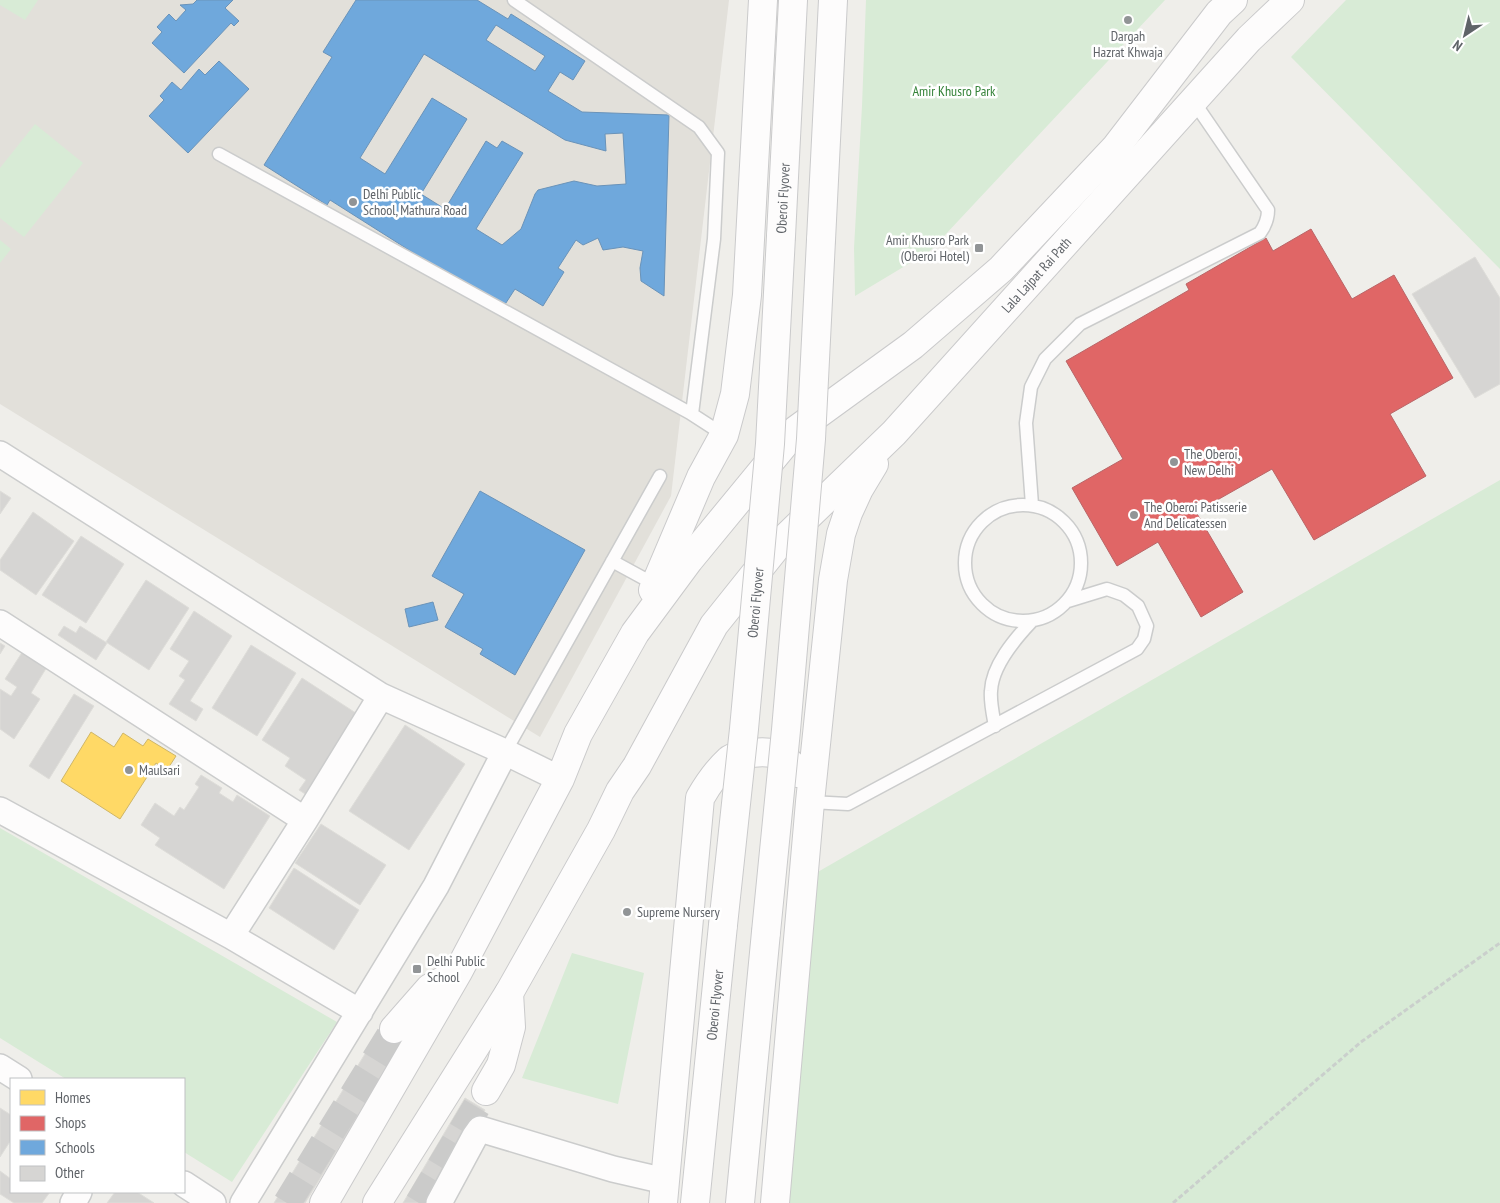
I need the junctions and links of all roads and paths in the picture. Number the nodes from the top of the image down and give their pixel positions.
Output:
1 (514, 0) edge
2 (763, 0) edge
3 (794, 0) edge
4 (834, 0) edge
5 (1290, 0) edge
6 (1300, 0) edge
7 (1226, 4) edge
8 (1249, 39) junction
9 (1194, 102) junction
10 (219, 154) dead end
11 (692, 414) junction
12 (894, 433) junction
13 (724, 435) junction
14 (0, 454) edge
15 (660, 476) dead end
16 (1032, 505) junction
17 (612, 562) junction
18 (656, 585) junction
19 (1068, 601) junction
20 (1031, 622) junction
21 (0, 623) edge
22 (635, 633) junction
23 (381, 696) junction
24 (995, 726) junction
25 (505, 752) junction
26 (560, 779) junction
27 (810, 802) junction
28 (0, 810) edge
29 (305, 820) junction
30 (231, 936) junction
31 (1500, 944) edge
32 (458, 972) junction
33 (509, 993) junction
34 (360, 1012) junction
35 (394, 1029) tunnel mouth
36 (0, 1067) edge
37 (17, 1078) edge
38 (486, 1091) tunnel mouth
39 (185, 1185) edge
40 (664, 1192) edge
41 (213, 1203) edge
42 (242, 1203) edge
43 (324, 1203) edge
44 (377, 1203) edge
45 (438, 1203) edge
46 (694, 1203) edge
47 (740, 1203) edge
48 (775, 1203) edge
49 (1173, 1203) edge

1 - 11 lane
2 - 13 main road
3 - 46 main road, Oberoi Flyover, bridge
4 - 47 main road, bridge
5 - 8 main road, Lala Lajpat Rai Path
6 - 8 main road
7 - 22 main road
8 - 9 main road, Lala Lajpat Rai Path
9 - 12 main road, Lala Lajpat Rai Path
9 - 16 lane
10 - 11 lane
11 - 13 lane
12 - 27 main road
12 - 33 main road, Lala Lajpat Rai Path
13 - 18 main road
14 - 23 street
15 - 17 lane
16 - 19 lane
16 - 20 lane
17 - 18 lane
17 - 25 lane
18 - 22 main road
19 - 20 lane
19 - 24 lane
20 - 24 lane
21 - 29 street
22 - 26 main road
23 - 25 street
23 - 29 street
24 - 27 lane
25 - 26 street
25 - 34 street
26 - 32 main road
27 - 40 main road
27 - 48 main road
28 - 30 street
29 - 30 street
30 - 34 street
31 - 49 path
32 - 35 main road
32 - 43 main road
33 - 38 main road
33 - 44 main road, Lala Lajpat Rai Path
34 - 42 street
36 - 37 street
39 - 41 street
40 - 45 street

